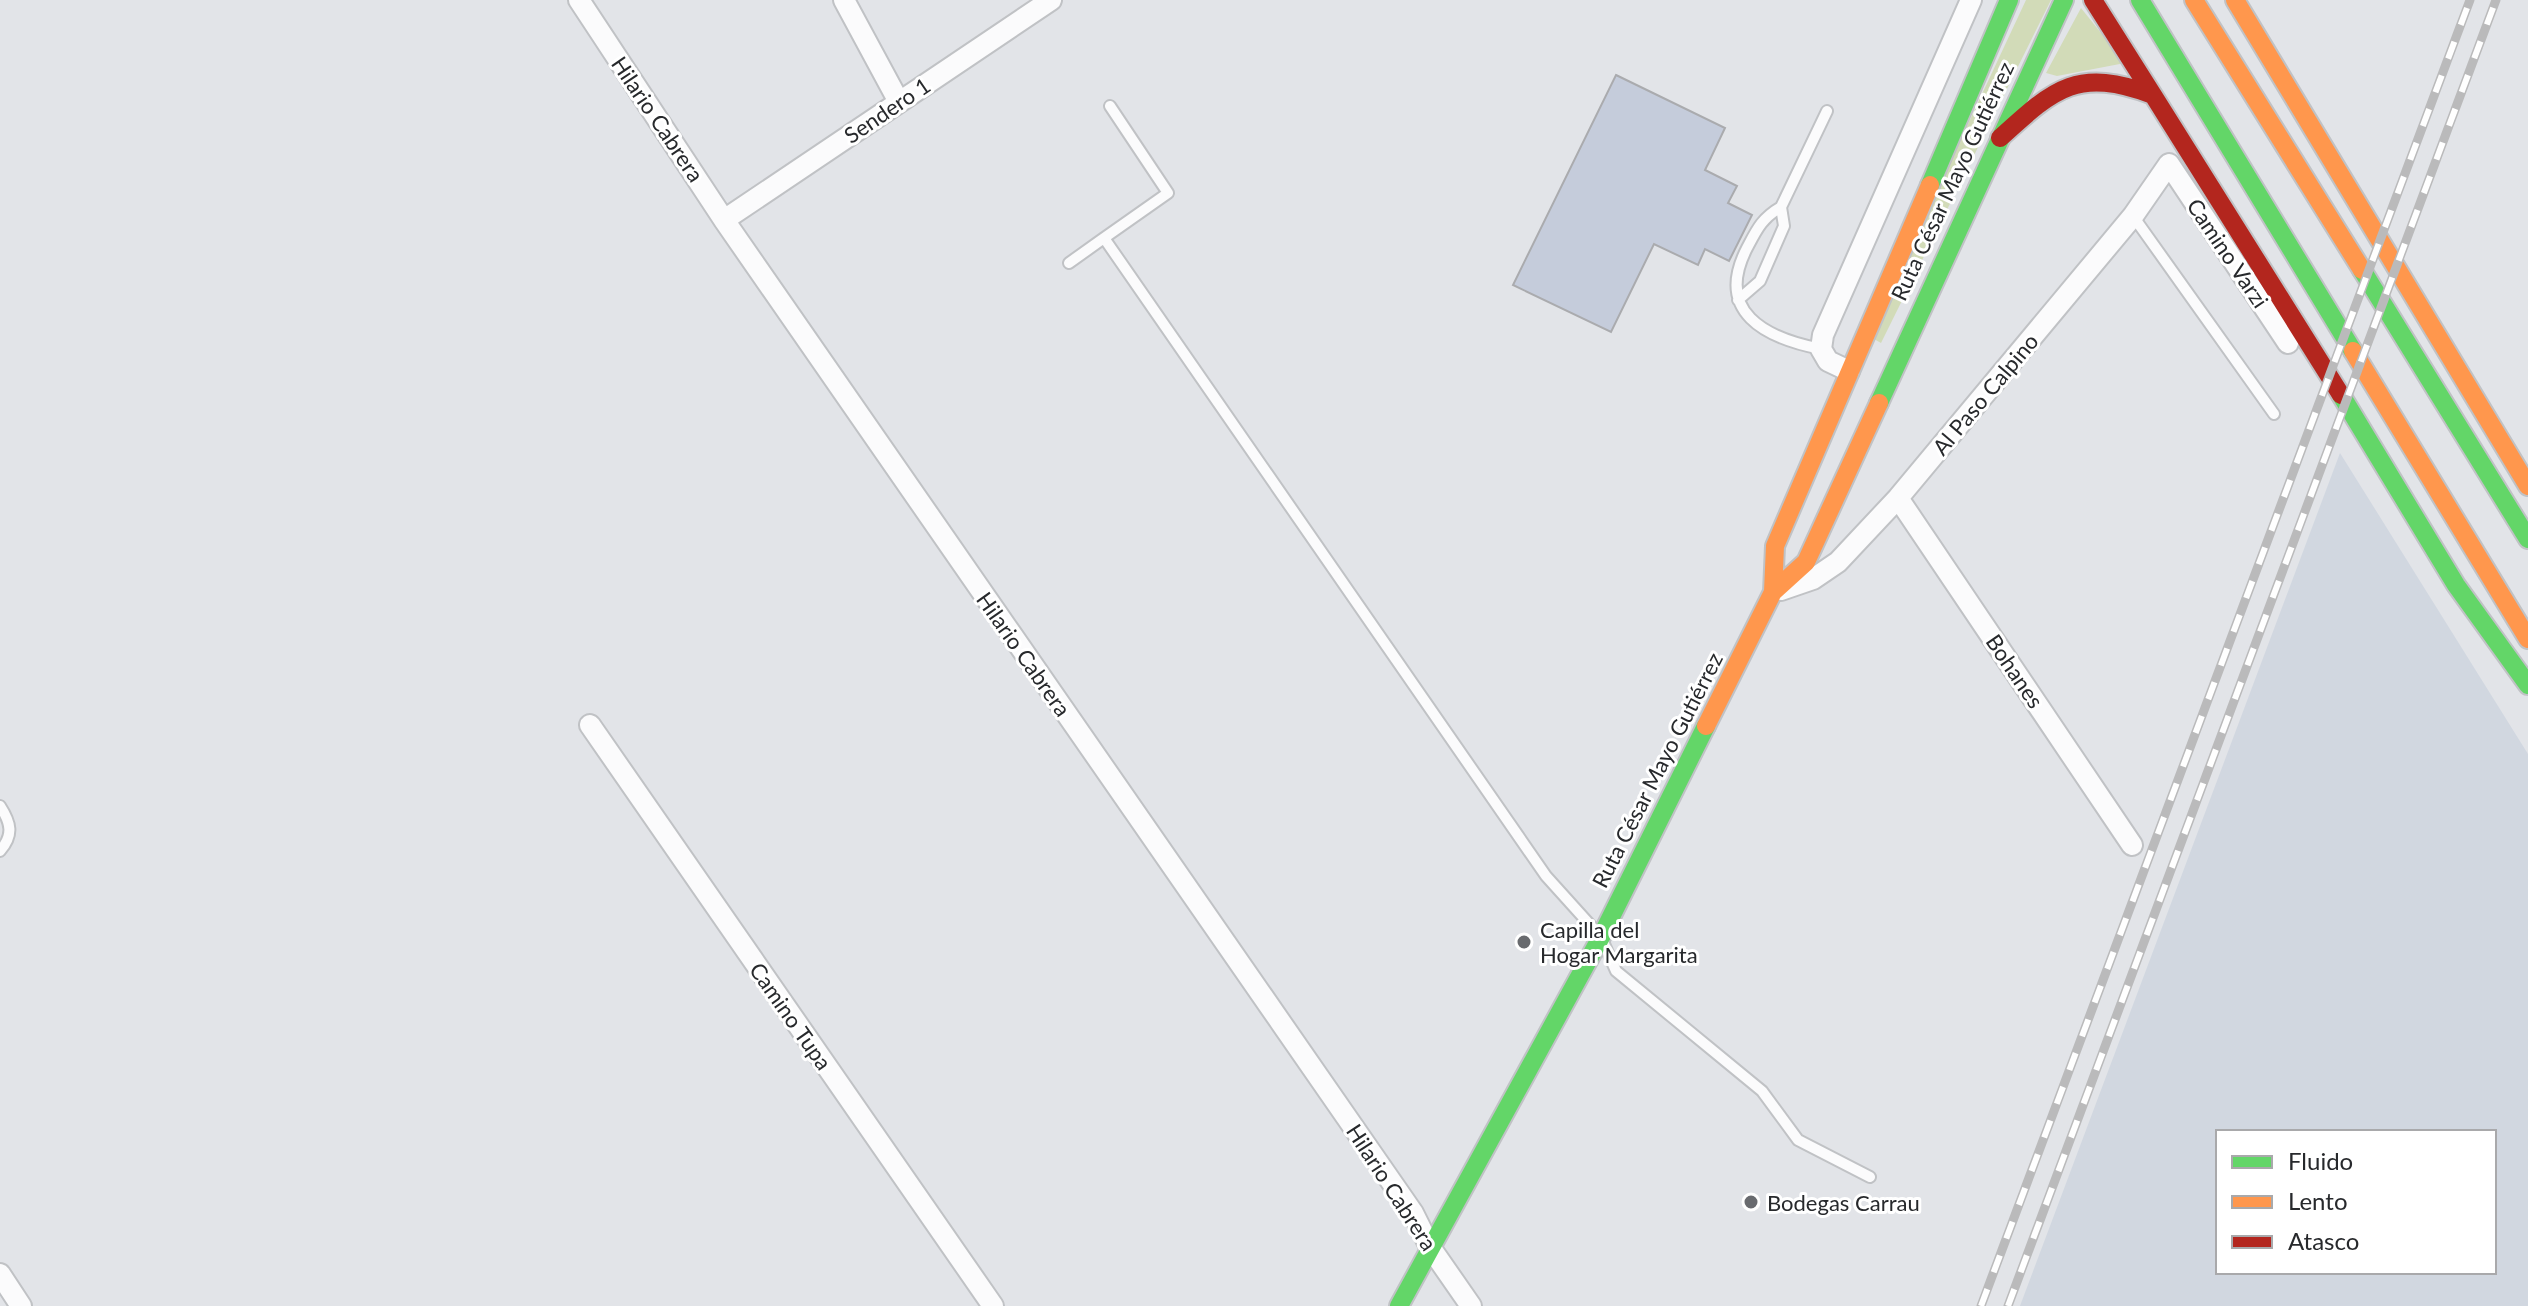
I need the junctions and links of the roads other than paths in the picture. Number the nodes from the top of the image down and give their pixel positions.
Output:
1 (579, 0) edge
2 (844, 0) edge
3 (1051, 0) edge
4 (1971, 0) edge
5 (2009, 0) edge
6 (2064, 0) edge
7 (2093, 0) edge
8 (2140, 0) edge
9 (2194, 0) edge
10 (2235, 0) edge
11 (2153, 95) junction
12 (899, 102) junction
13 (1110, 106) dead end
14 (1827, 111) dead end
15 (2000, 138) junction
16 (2169, 164) joint
17 (1781, 207) junction
18 (2133, 216) junction
19 (724, 220) junction
20 (1104, 238) junction
21 (1069, 263) dead end
22 (1738, 300) junction
23 (2288, 343) dead end
24 (1821, 349) junction
25 (1849, 371) junction
26 (2274, 414) dead end
27 (2528, 486) edge
28 (1898, 498) junction
29 (2528, 539) edge
30 (1773, 592) junction
31 (2528, 639) edge
32 (2528, 685) edge
33 (590, 725) dead end
34 (0, 806) edge
35 (2132, 845) dead end
36 (0, 851) edge
37 (1601, 937) junction
38 (1870, 1177) dead end
39 (1430, 1247) junction
40 (0, 1274) edge
41 (21, 1306) edge
42 (993, 1306) edge
43 (1399, 1306) edge
44 (1471, 1306) edge

1 - 19 street, Hilario Cabrera
2 - 12 street
3 - 12 street, Sendero 1
4 - 24 street
5 - 25 main road, Ruta César Mayo Gutiérrez
6 - 15 main road, Ruta César Mayo Gutiérrez
7 - 11 main road
8 - 31 main road
9 - 29 main road
10 - 27 main road
11 - 15 main road
11 - 32 main road
12 - 19 street, Sendero 1
13 - 20 lane
14 - 17 lane
15 - 30 main road, Ruta César Mayo Gutiérrez
16 - 18 street, Al Paso Calpino
16 - 23 street, Camino Varzi
17 - 22 lane
17 - 22 lane
18 - 26 lane
18 - 28 street, Al Paso Calpino
19 - 39 street, Hilario Cabrera
20 - 21 lane
20 - 37 lane
22 - 24 lane
24 - 25 street
25 - 30 main road, Ruta César Mayo Gutiérrez
28 - 30 street, Al Paso Calpino
28 - 35 street, Bohanes
30 - 37 main road, Ruta César Mayo Gutiérrez
33 - 42 street, Camino Tupa
34 - 36 lane
37 - 38 lane
37 - 39 main road, Ruta César Mayo Gutiérrez
39 - 43 main road, Ruta César Mayo Gutiérrez
39 - 44 street, Hilario Cabrera
40 - 41 street

